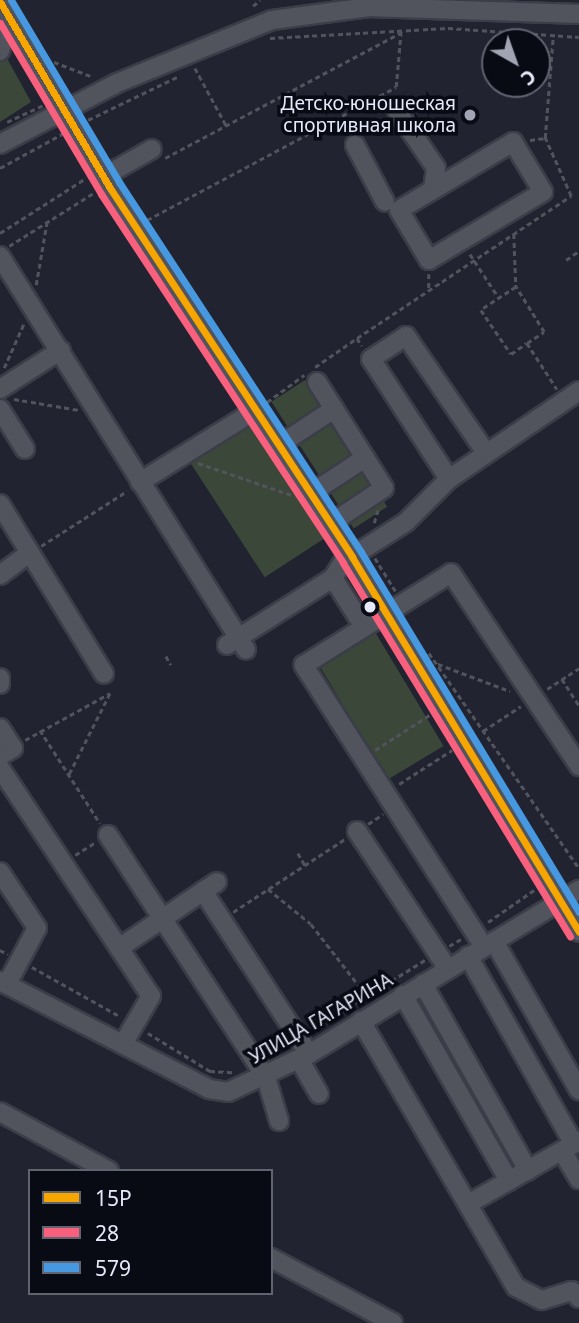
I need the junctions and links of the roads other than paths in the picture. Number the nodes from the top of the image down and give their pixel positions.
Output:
1 (370, 3) edge
2 (4, 10) edge
3 (579, 14) edge
4 (0, 51) edge
5 (61, 109) junction
6 (397, 111) dead end
7 (0, 144) edge
8 (355, 145) dead end
9 (154, 156) road end
10 (96, 181) junction
11 (433, 190) junction
12 (385, 202) dead end
13 (6, 258) edge
14 (61, 350) junction
15 (317, 382) dead end
16 (0, 389) edge
17 (572, 396) edge
18 (0, 409) edge
19 (334, 409) junction
20 (256, 410) junction
21 (279, 445) junction
22 (25, 449) dead end
23 (486, 453) junction
24 (365, 458) junction
25 (449, 479) junction
26 (140, 482) junction
27 (306, 496) junction
28 (0, 504) edge
29 (330, 524) junction
30 (29, 553) junction
31 (352, 557) junction
32 (0, 575) edge
33 (333, 578) junction
34 (386, 614) junction
35 (213, 618) dead end
36 (364, 627) junction
37 (236, 644) junction
38 (104, 674) dead end
39 (0, 678) edge
40 (0, 684) edge
41 (0, 729) edge
42 (6, 752) edge
43 (577, 758) edge
44 (0, 768) edge
45 (357, 831) road end
46 (108, 835) road end
47 (0, 872) edge
48 (579, 890) edge
49 (561, 901) junction
50 (162, 919) junction
51 (579, 932) edge
52 (489, 944) junction
53 (119, 948) junction
54 (468, 957) junction
55 (448, 969) junction
56 (4, 982) edge
57 (423, 984) junction
58 (403, 996) junction
59 (361, 1021) junction
60 (123, 1044) junction
61 (304, 1057) junction
62 (266, 1077) junction
63 (579, 1090) edge
64 (319, 1094) dead end
65 (0, 1112) edge
66 (273, 1120) dead end
67 (572, 1146) edge
68 (105, 1169) edge
69 (528, 1170) junction
70 (579, 1180) edge
71 (509, 1181) junction
72 (468, 1204) junction
73 (273, 1259) edge
74 (579, 1298) edge
75 (393, 1323) edge

1 - 3 street
1 - 5 street
2 - 4 street
2 - 5 street
5 - 7 street
5 - 10 street
6 - 11 street
8 - 12 street
9 - 10 street
10 - 20 street
11 - 11 street
13 - 14 street
14 - 16 street
14 - 26 street
15 - 19 street
17 - 23 street
18 - 22 street
19 - 21 street
19 - 24 street
20 - 21 street
20 - 26 street
21 - 27 street
23 - 25 street
23 - 25 street
24 - 27 street
24 - 29 street
25 - 31 street
26 - 37 street
27 - 29 street
28 - 30 street
29 - 31 street
30 - 32 street
30 - 38 street
31 - 33 street
31 - 34 street
33 - 36 street
33 - 37 street
34 - 36 street
34 - 43 street
34 - 49 street
35 - 37 street
36 - 52 street
39 - 40 street
41 - 42 street
44 - 53 street
45 - 55 street
46 - 50 street
47 - 56 street
48 - 49 street, УЛИЦА ГАГАРИНА
49 - 51 street
49 - 52 street, УЛИЦА ГАГАРИНА
50 - 53 street
50 - 61 street
50 - 62 street
52 - 54 street, УЛИЦА ГАГАРИНА
52 - 63 street
53 - 60 street
54 - 55 street, УЛИЦА ГАГАРИНА
54 - 67 street
55 - 57 street, УЛИЦА ГАГАРИНА
56 - 60 street, УЛИЦА ГАГАРИНА
57 - 58 street, УЛИЦА ГАГАРИНА
57 - 69 street
58 - 59 street, УЛИЦА ГАГАРИНА
58 - 71 street
59 - 61 street, УЛИЦА ГАГАРИНА
59 - 72 street
60 - 62 street, УЛИЦА ГАГАРИНА
61 - 62 street, УЛИЦА ГАГАРИНА
61 - 64 street
62 - 66 street
65 - 68 street
67 - 69 street
67 - 70 street
69 - 71 street
71 - 72 street
72 - 74 street
73 - 75 street

